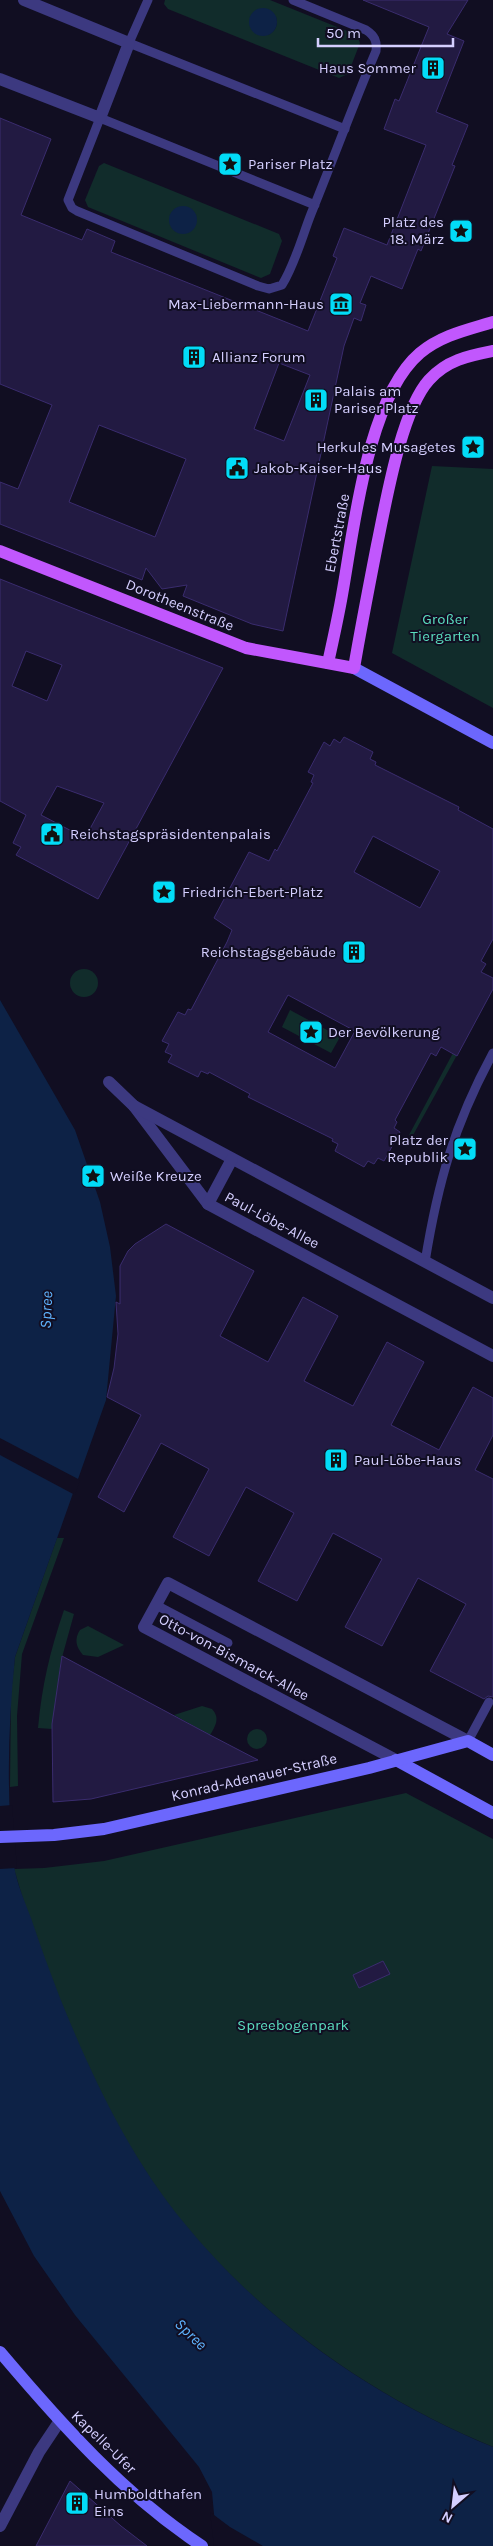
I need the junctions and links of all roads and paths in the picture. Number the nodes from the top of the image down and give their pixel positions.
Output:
1 (24, 0) edge
2 (148, 0) edge
3 (293, 0) edge
4 (129, 43) junction
5 (0, 78) edge
6 (100, 118) junction
7 (345, 129) junction
8 (315, 204) junction
9 (493, 322) edge
10 (493, 351) edge
11 (0, 551) edge
12 (328, 663) junction
13 (354, 668) junction
14 (493, 743) edge
15 (493, 1053) edge
16 (110, 1082) dead end
17 (134, 1106) junction
18 (232, 1159) junction
19 (208, 1204) junction
20 (425, 1262) junction
21 (489, 1296) edge
22 (493, 1356) edge
23 (156, 1605) junction
24 (228, 1643) dead end
25 (489, 1702) dead end
26 (468, 1741) junction
27 (493, 1755) edge
28 (396, 1760) junction
29 (493, 1813) edge
30 (0, 1837) edge
31 (0, 2352) edge
32 (59, 2422) junction
33 (0, 2526) edge
34 (200, 2544) edge

1 - 4 street
2 - 4 lane
3 - 7 lane
4 - 6 street
4 - 7 lane
5 - 6 street
6 - 8 lane
6 - 8 lane
7 - 8 lane
9 - 12 main road, Ebertstraße
10 - 13 main road
11 - 12 main road, Dorotheenstraße
12 - 13 main road, Dorotheenstraße
13 - 14 street
15 - 20 lane
16 - 17 street
17 - 18 street
17 - 19 street
18 - 19 street, Paul-Löbe-Allee
18 - 20 street
19 - 22 street, Paul-Löbe-Allee
20 - 21 street
23 - 24 lane
23 - 26 street, Otto-von-Bismarck-Allee
23 - 28 street, Otto-von-Bismarck-Allee
25 - 26 lane
26 - 27 street, Otto-von-Bismarck-Allee
26 - 28 street, Konrad-Adenauer-Straße
28 - 29 street, Otto-von-Bismarck-Allee
28 - 30 street, Konrad-Adenauer-Straße
31 - 32 street, Kapelle-Ufer
32 - 33 street
32 - 34 street, Kapelle-Ufer

